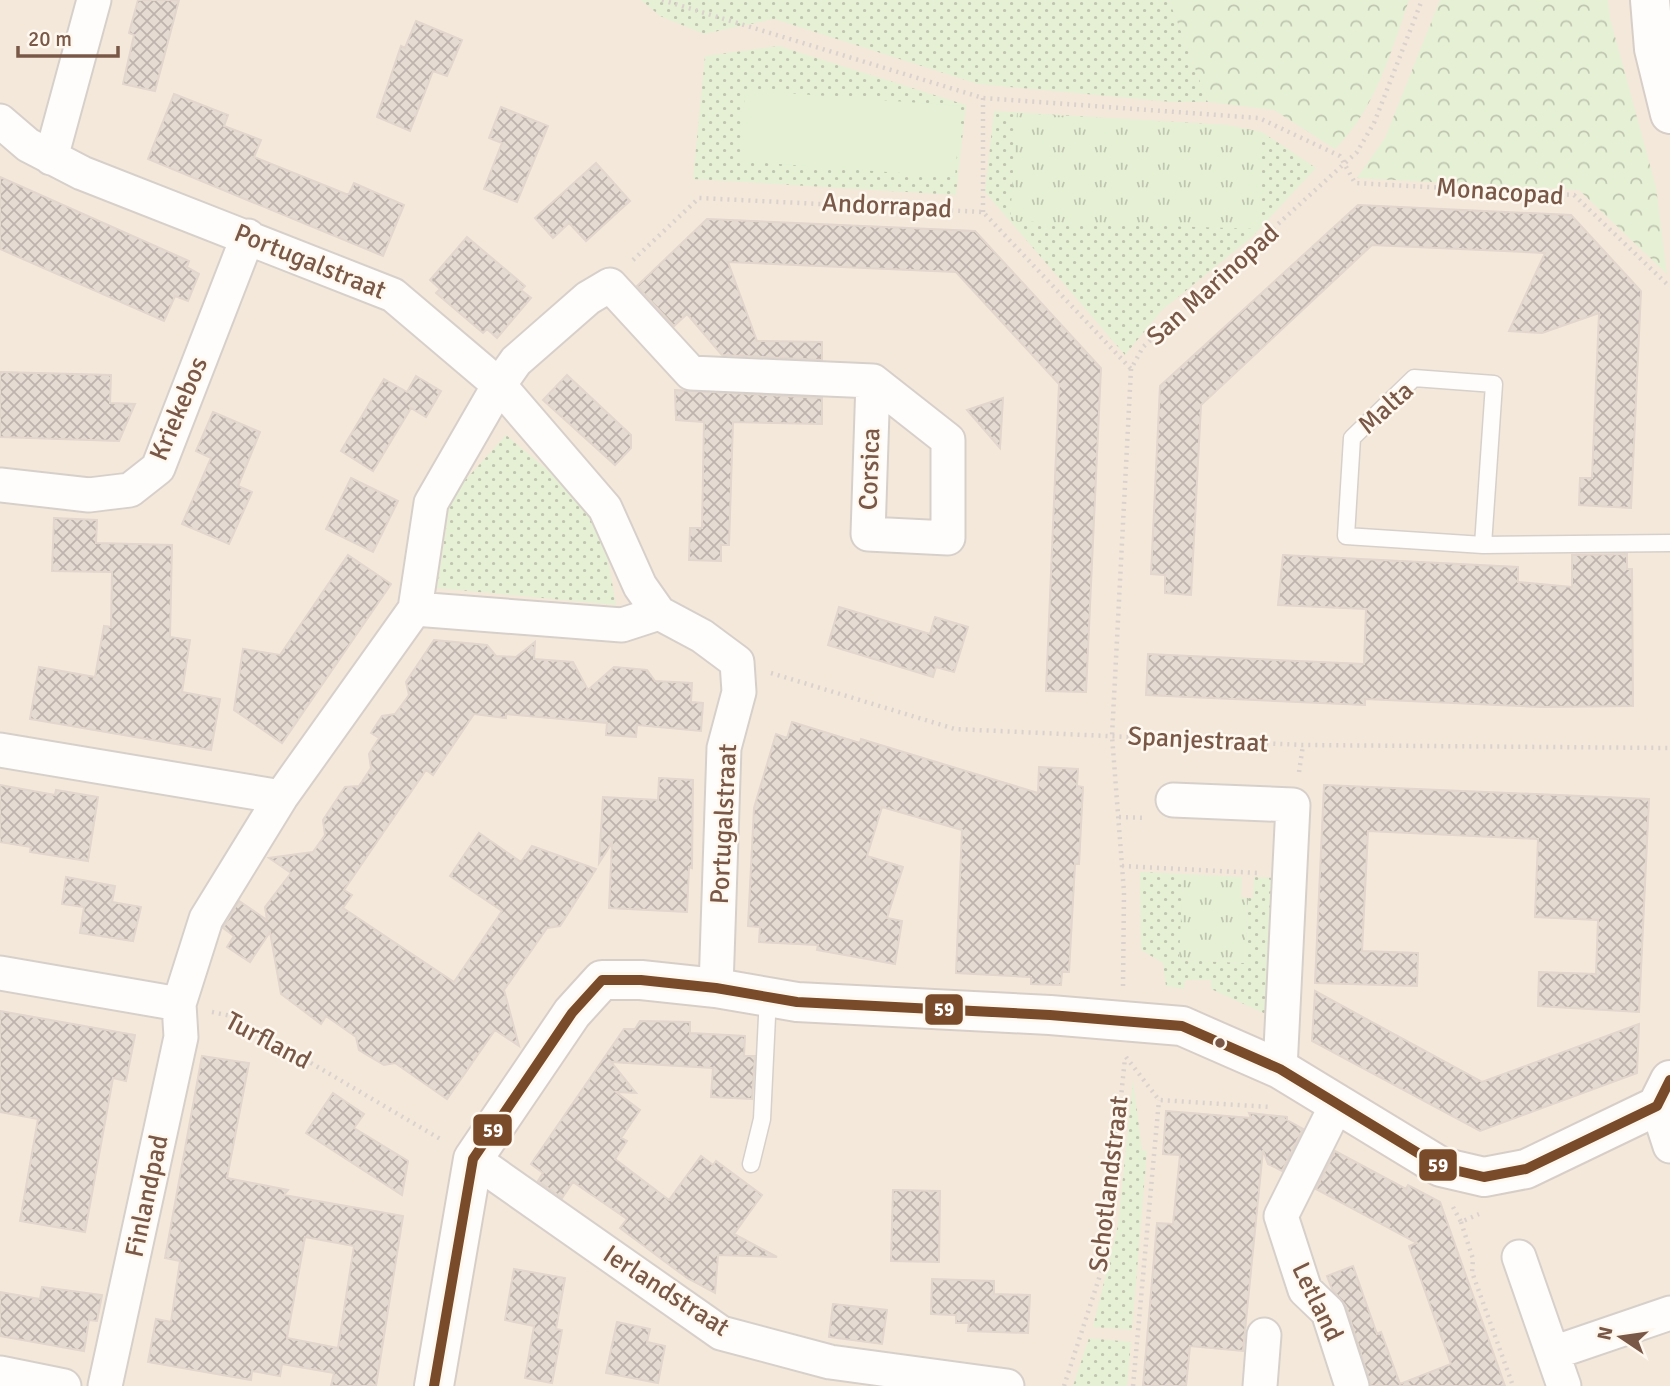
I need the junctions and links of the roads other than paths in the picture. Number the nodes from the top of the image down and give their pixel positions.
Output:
1 (94, 0) edge
2 (1650, 0) edge
3 (1670, 114) edge
4 (0, 121) edge
5 (51, 158) junction
6 (248, 236) junction
7 (873, 382) junction
8 (499, 385) junction
9 (0, 485) edge
10 (1670, 543) edge
11 (1483, 545) junction
12 (415, 609) junction
13 (659, 613) junction
14 (0, 750) edge
15 (281, 797) junction
16 (1173, 800) dead end
17 (0, 973) edge
18 (716, 988) junction
19 (768, 996) junction
20 (179, 1004) junction
21 (1280, 1069) junction
22 (1663, 1093) edge
23 (1337, 1104) junction
24 (1670, 1146) edge
25 (473, 1159) junction
26 (751, 1164) dead end
27 (1519, 1257) dead end
28 (1670, 1313) edge
29 (1264, 1335) dead end
30 (1553, 1353) junction
31 (0, 1373) edge
32 (64, 1386) edge
33 (105, 1386) edge
34 (433, 1386) edge
35 (1007, 1386) edge
36 (1260, 1386) edge
37 (1352, 1386) edge
38 (1564, 1386) edge

1 - 5 street
2 - 3 street
4 - 5 street, Portugalstraat
5 - 6 street, Portugalstraat
6 - 8 street, Portugalstraat
6 - 9 street, Kriekebos
7 - 7 street, Corsica
7 - 8 street
8 - 12 street
8 - 13 street, Portugalstraat
10 - 11 lane, Malta
11 - 11 lane, Malta
12 - 13 street
12 - 15 street
13 - 18 street, Portugalstraat
14 - 15 street
15 - 20 street
16 - 21 street
17 - 20 street
18 - 19 street
18 - 25 street
19 - 21 street
19 - 26 lane
20 - 33 street, Finlandpad
21 - 23 street
22 - 23 street
22 - 24 street
23 - 37 street, Letland
25 - 34 street
25 - 35 street, Ierlandstraat
27 - 30 street
28 - 30 street
29 - 36 street
30 - 38 street
31 - 32 street

